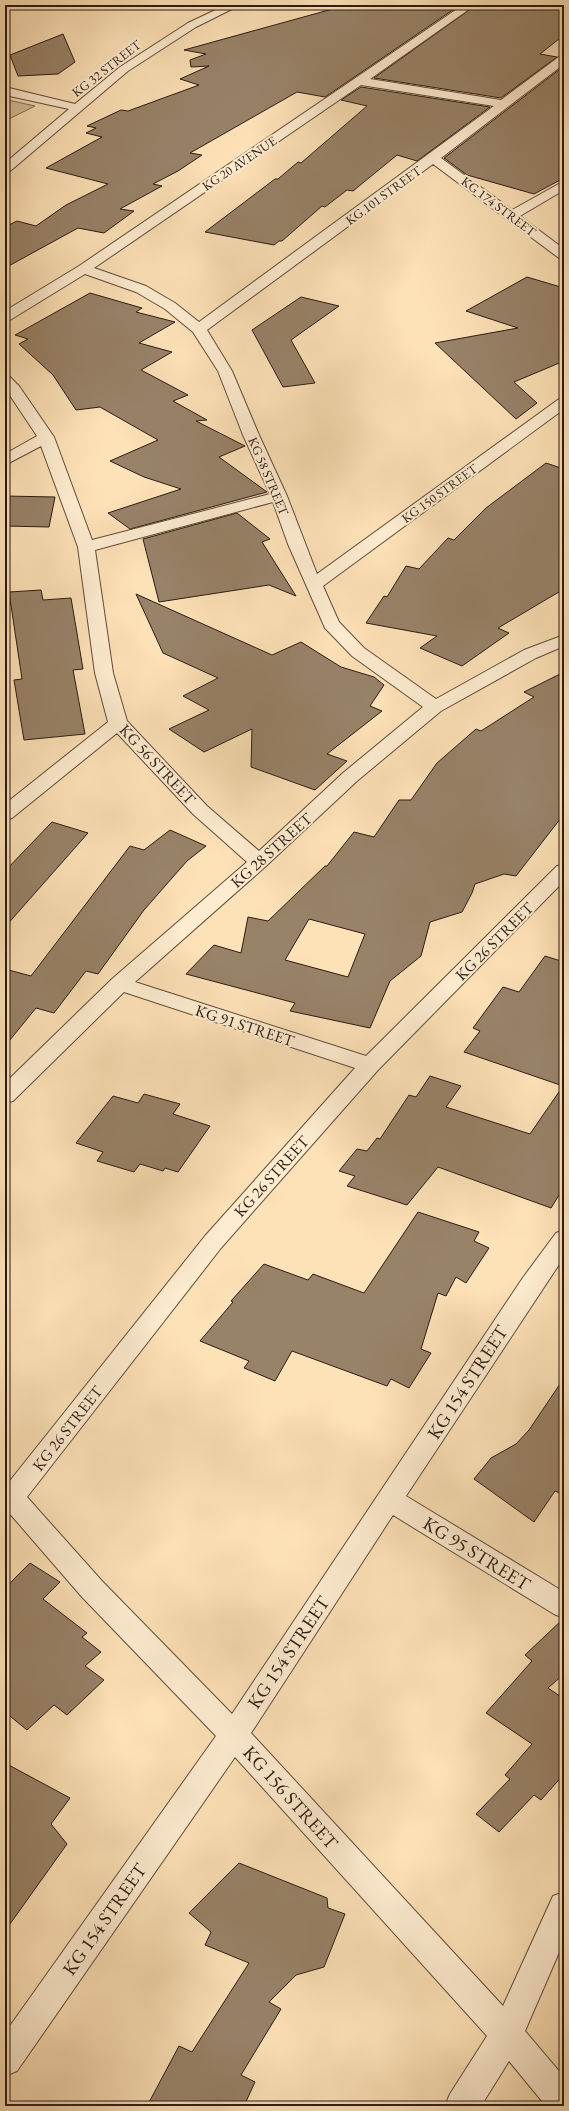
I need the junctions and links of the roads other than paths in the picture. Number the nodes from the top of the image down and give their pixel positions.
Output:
1 (235, 5) edge
2 (470, 5) edge
3 (564, 58) edge
4 (360, 81) junction
5 (5, 91) edge
6 (504, 104) junction
7 (78, 108) junction
8 (433, 158) junction
9 (5, 169) edge
10 (564, 185) edge
11 (511, 216) junction
12 (564, 255) edge
13 (84, 268) junction
14 (5, 317) edge
15 (200, 329) junction
16 (5, 380) edge
17 (564, 402) edge
18 (46, 437) junction
19 (5, 460) edge
20 (279, 496) junction
21 (86, 547) junction
22 (314, 584) junction
23 (564, 640) edge
24 (435, 707) junction
25 (118, 722) junction
26 (5, 814) edge
27 (260, 862) junction
28 (564, 870) edge
29 (120, 984) junction
30 (370, 1065) junction
31 (5, 1096) edge
32 (564, 1239) edge
33 (390, 1500) junction
34 (8, 1502) edge
35 (564, 1606) edge
36 (234, 1735) junction
37 (564, 1906) edge
38 (507, 2034) junction
39 (5, 2060) edge
40 (564, 2102) edge
41 (462, 2106) edge

1 - 7 street, KG 32 STREET
2 - 4 street, KG 20 AVENUE
3 - 6 street, KG 101 STREET
4 - 6 street
4 - 13 street, KG 20 AVENUE
5 - 7 street
6 - 8 street, KG 101 STREET
7 - 9 street, KG 32 STREET
8 - 11 street, KG 174 STREET
8 - 15 street, KG 101 STREET
10 - 11 street
11 - 12 street, KG 174 STREET
13 - 14 street, KG 20 AVENUE
13 - 15 street, KG 58 STREET
15 - 20 street, KG 58 STREET
16 - 18 street, KG 56 STREET
17 - 22 street, KG 150 STREET
18 - 19 street
18 - 21 street, KG 56 STREET
20 - 21 street
20 - 22 street, KG 58 STREET
21 - 25 street, KG 56 STREET
22 - 24 street, KG 58 STREET
23 - 24 street, KG 28 STREET
24 - 27 street, KG 28 STREET
25 - 26 street
25 - 27 street, KG 56 STREET
27 - 29 street, KG 28 STREET
28 - 30 street, KG 26 STREET
29 - 30 street, KG 91 STREET
29 - 31 street, KG 28 STREET
30 - 34 street, KG 26 STREET
32 - 33 street, KG 154 STREET
33 - 35 street, KG 95 STREET
33 - 36 street, KG 154 STREET
34 - 36 street, KG 156 STREET
36 - 38 street, KG 156 STREET
36 - 39 street, KG 154 STREET
37 - 38 street
38 - 40 street, KG 156 STREET
38 - 41 street

